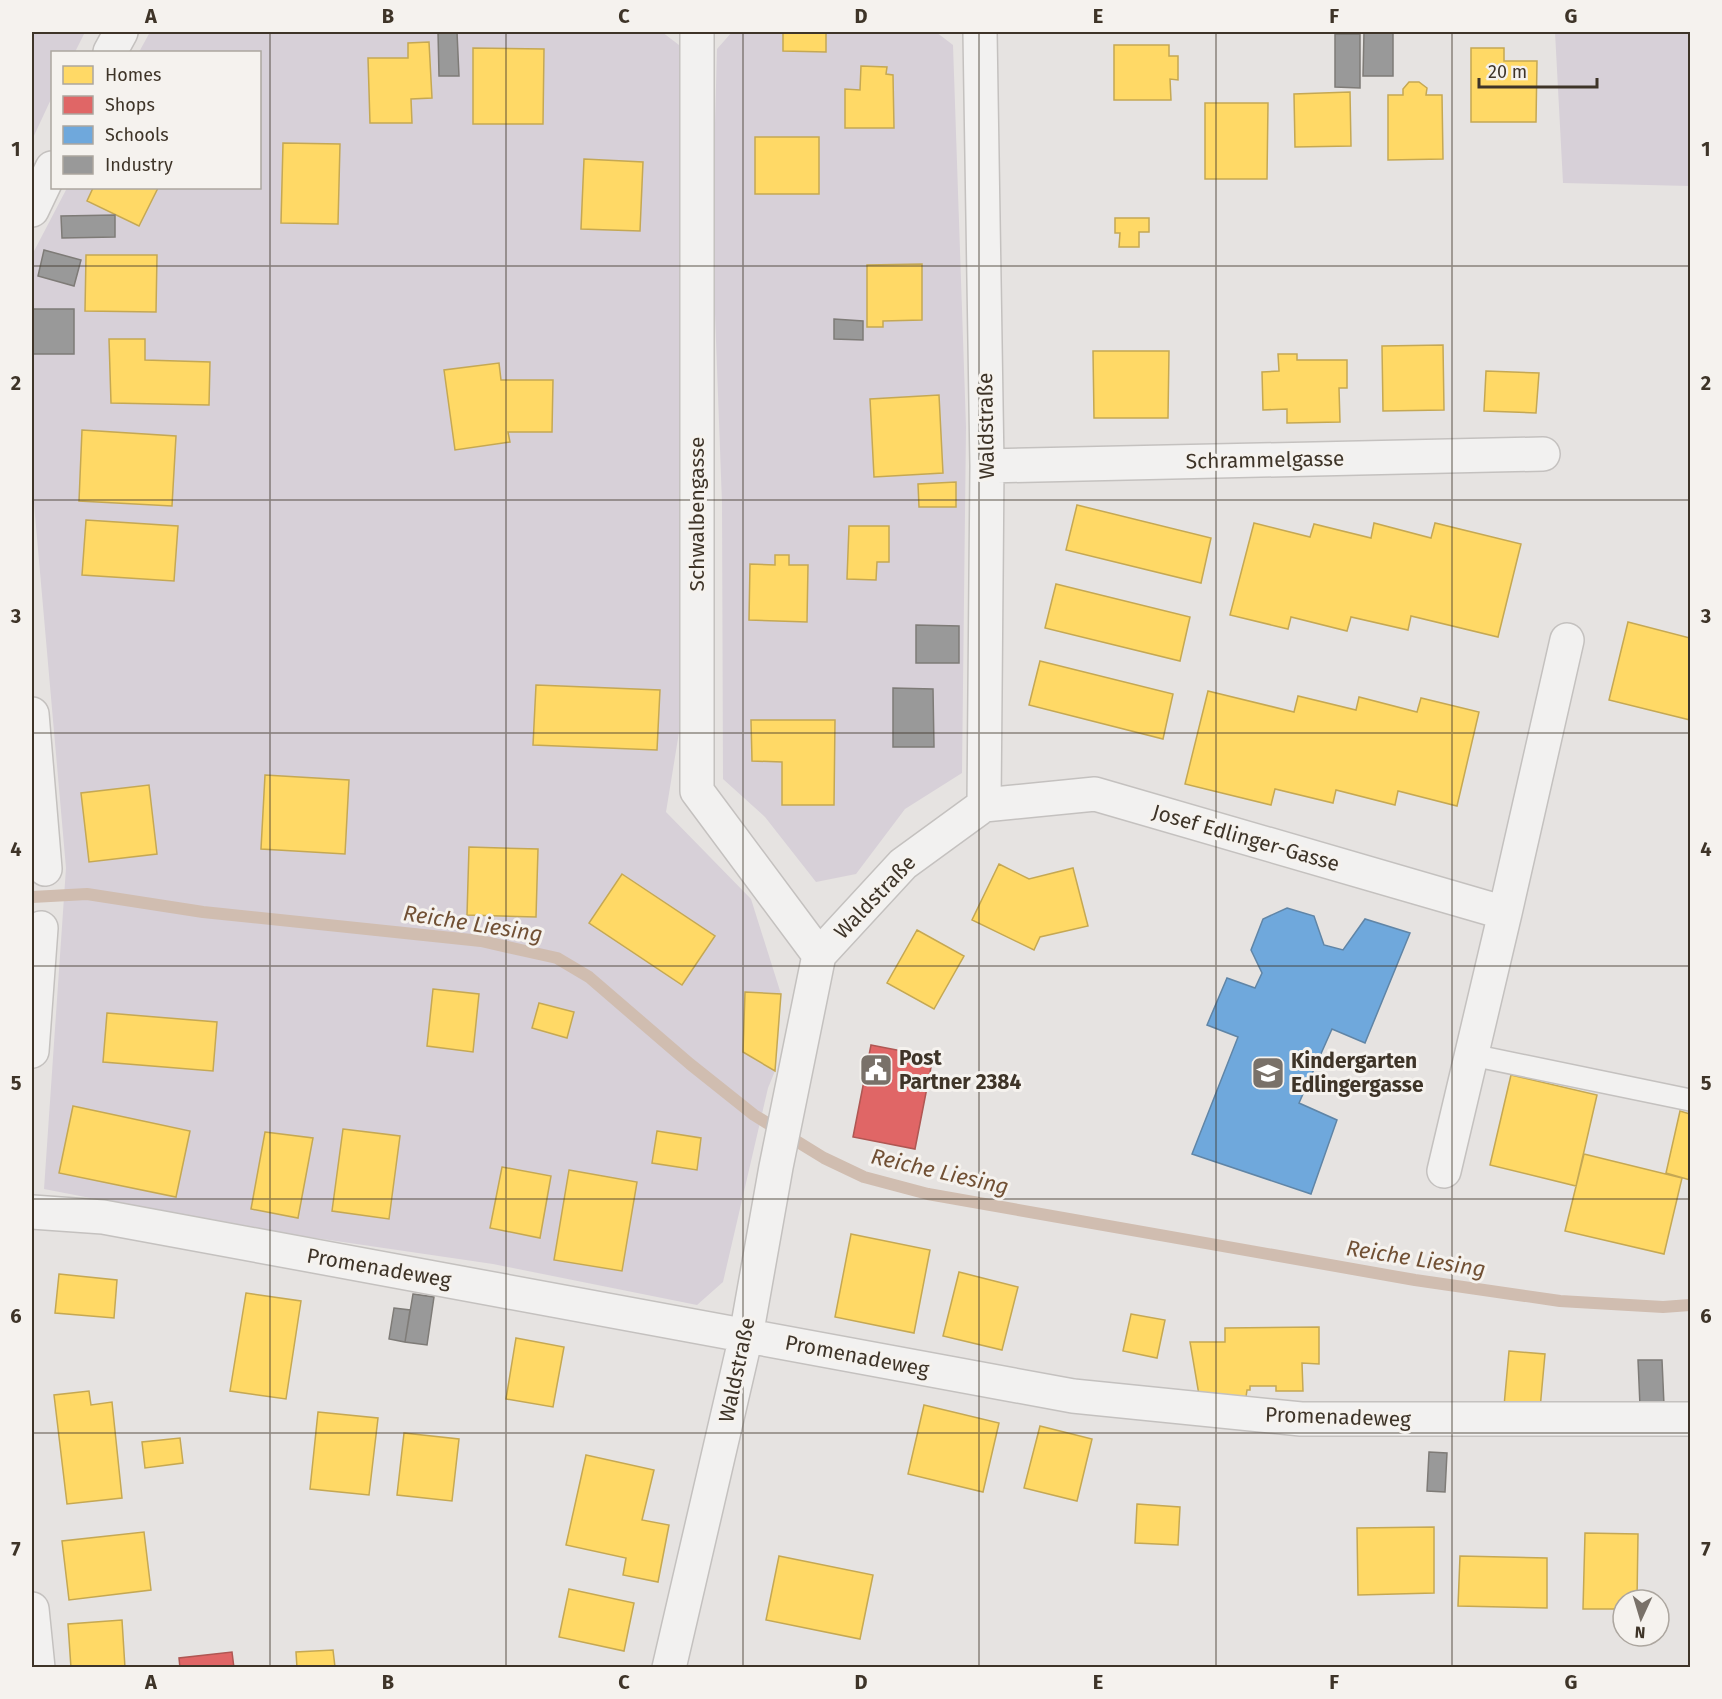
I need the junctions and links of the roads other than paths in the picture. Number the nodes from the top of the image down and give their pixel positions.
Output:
1 (121, 32) edge
2 (697, 32) edge
3 (980, 32) edge
4 (111, 51) edge
5 (51, 170) edge
6 (32, 210) edge
7 (1543, 454) dead end
8 (987, 466) junction
9 (1567, 640) dead end
10 (32, 714) edge
11 (984, 805) junction
12 (45, 869) dead end
13 (1505, 913) junction
14 (41, 928) dead end
15 (819, 955) junction
16 (32, 1051) edge
17 (1472, 1055) junction
18 (1690, 1100) edge
19 (1444, 1171) dead end
20 (32, 1212) edge
21 (746, 1336) junction
22 (1690, 1419) edge
23 (32, 1622) edge
24 (38, 1668) edge
25 (669, 1668) edge

1 - 4 street
2 - 15 street, Schwalbengasse
3 - 8 street, Waldstraße
5 - 6 street
7 - 8 street, Schrammelgasse
8 - 11 street, Waldstraße
9 - 13 street
10 - 12 street
11 - 13 street, Josef Edlinger-Gasse
11 - 15 street, Waldstraße
13 - 17 street
14 - 16 street
15 - 21 street, Waldstraße
17 - 18 lane
17 - 19 street
20 - 21 street, Promenadeweg
21 - 22 street, Promenadeweg
21 - 25 street, Waldstraße
23 - 24 street

